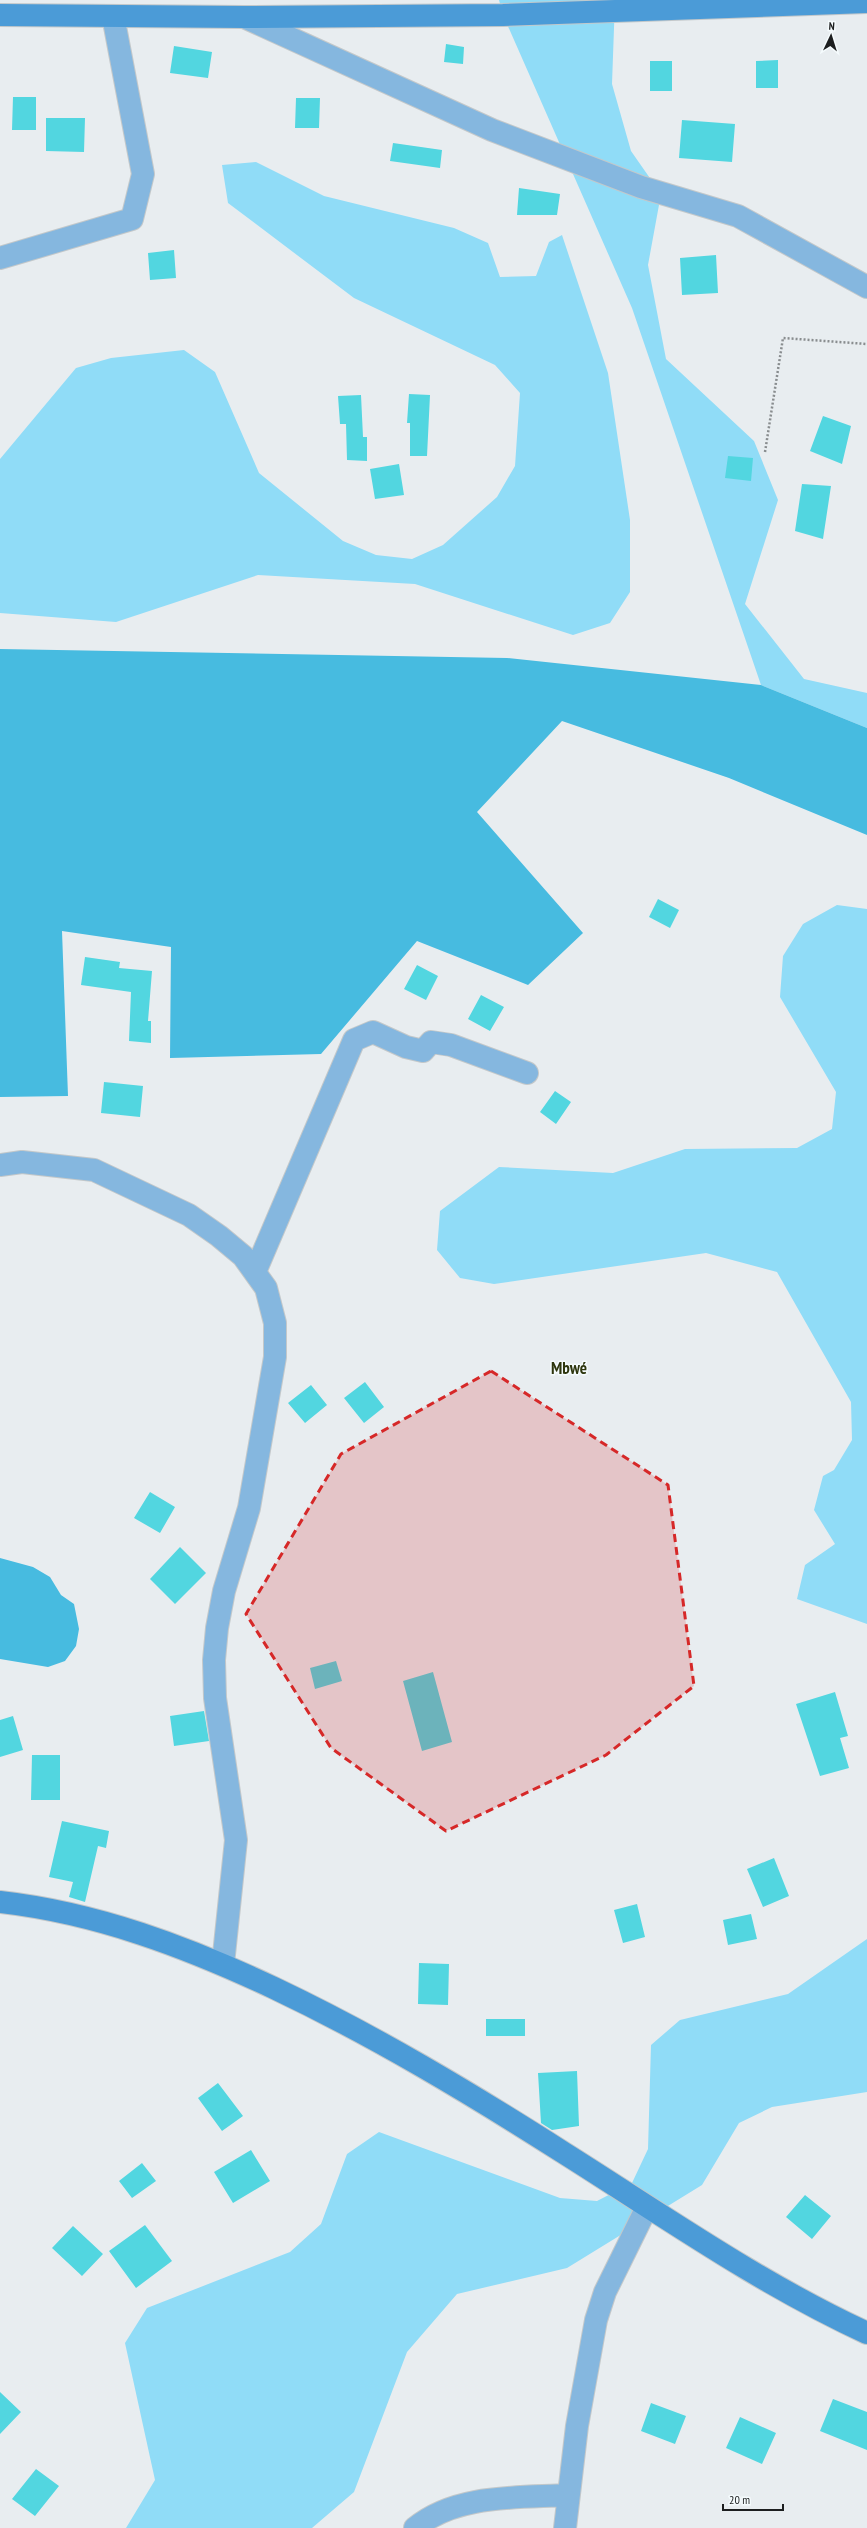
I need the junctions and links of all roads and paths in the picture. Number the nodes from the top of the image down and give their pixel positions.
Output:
1 (867, 2) edge
2 (596, 6) edge
3 (0, 15) edge
4 (113, 16) junction
5 (244, 18) junction
6 (0, 258) edge
7 (867, 287) edge
8 (867, 344) edge
9 (765, 452) dead end
10 (527, 1073) dead end
11 (0, 1165) edge
12 (255, 1272) junction
13 (0, 1902) edge
14 (224, 1964) junction
15 (648, 2207) junction
16 (867, 2333) edge
17 (568, 2495) junction
18 (414, 2528) edge
19 (565, 2528) edge

1 - 2 street
2 - 5 street
3 - 4 street
4 - 5 street
4 - 6 street
5 - 7 street
8 - 9 path
10 - 12 street
11 - 12 street
12 - 14 street
13 - 14 street
14 - 15 street
15 - 16 street
15 - 17 street
17 - 18 street
17 - 19 street

